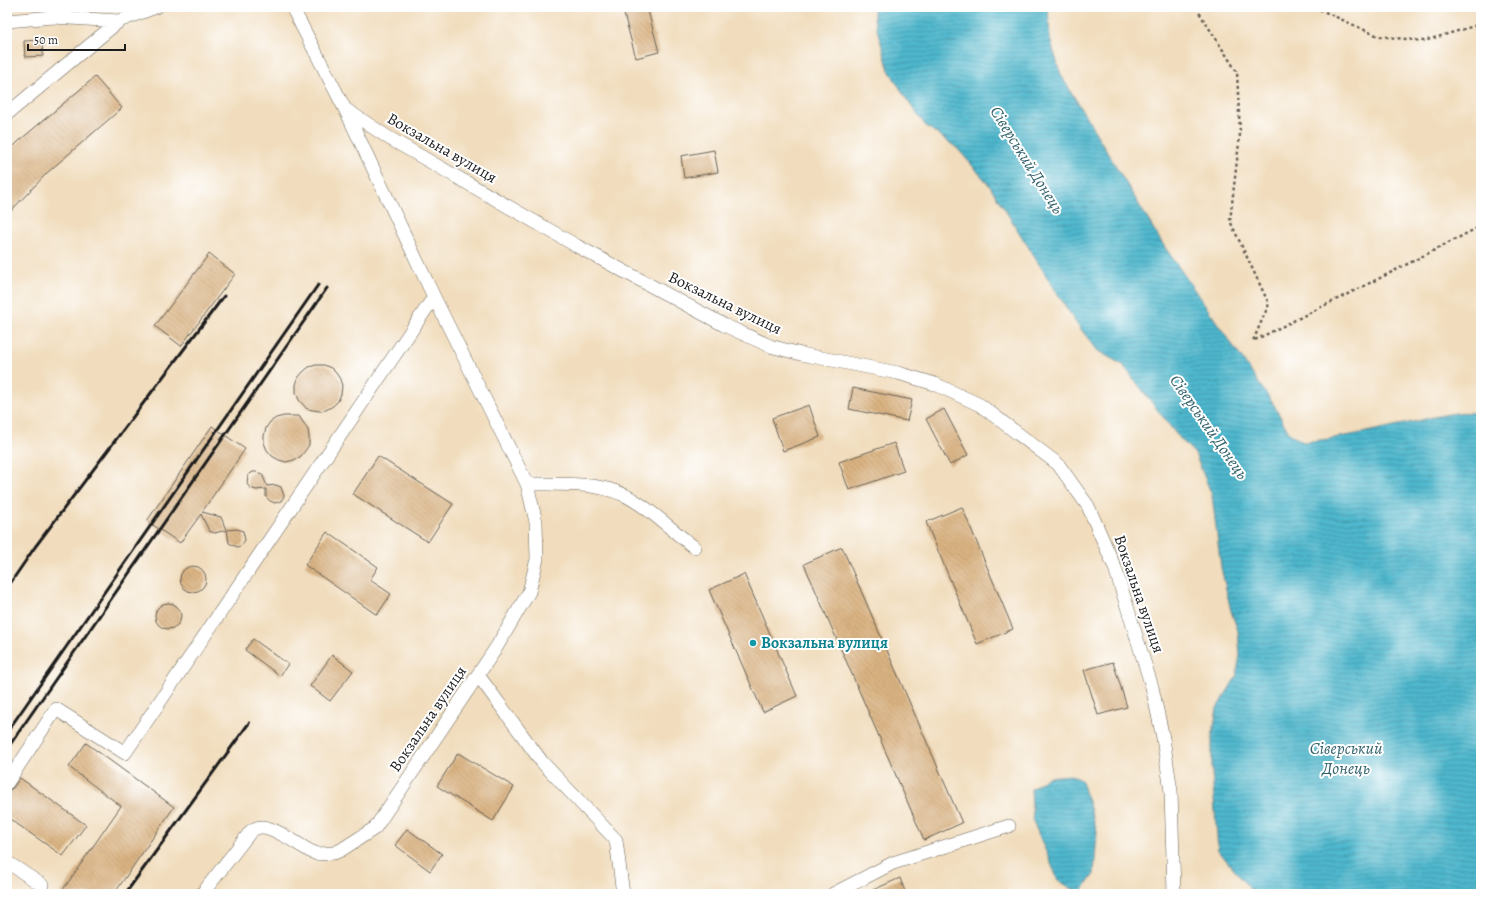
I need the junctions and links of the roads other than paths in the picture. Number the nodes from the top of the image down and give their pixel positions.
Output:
1 (156, 7) edge
2 (292, 7) edge
3 (7, 21) edge
4 (119, 21) junction
5 (344, 109) junction
6 (7, 114) edge
7 (434, 297) junction
8 (527, 484) junction
9 (694, 547) dead end
10 (478, 675) junction
11 (7, 783) edge
12 (1009, 826) dead end
13 (7, 862) edge
14 (42, 885) dead end
15 (202, 894) edge
16 (623, 894) edge
17 (833, 894) edge
18 (1174, 894) edge

1 - 4 street
2 - 5 street, Вокзальна вулиця
3 - 4 street
4 - 6 street
5 - 7 street, Вокзальна вулиця
5 - 18 street, Вокзальна вулиця
7 - 8 street, Вокзальна вулиця
7 - 11 street
8 - 9 street
8 - 10 street, Вокзальна вулиця
10 - 15 street, Вокзальна вулиця
10 - 16 street
12 - 17 street
13 - 14 street

